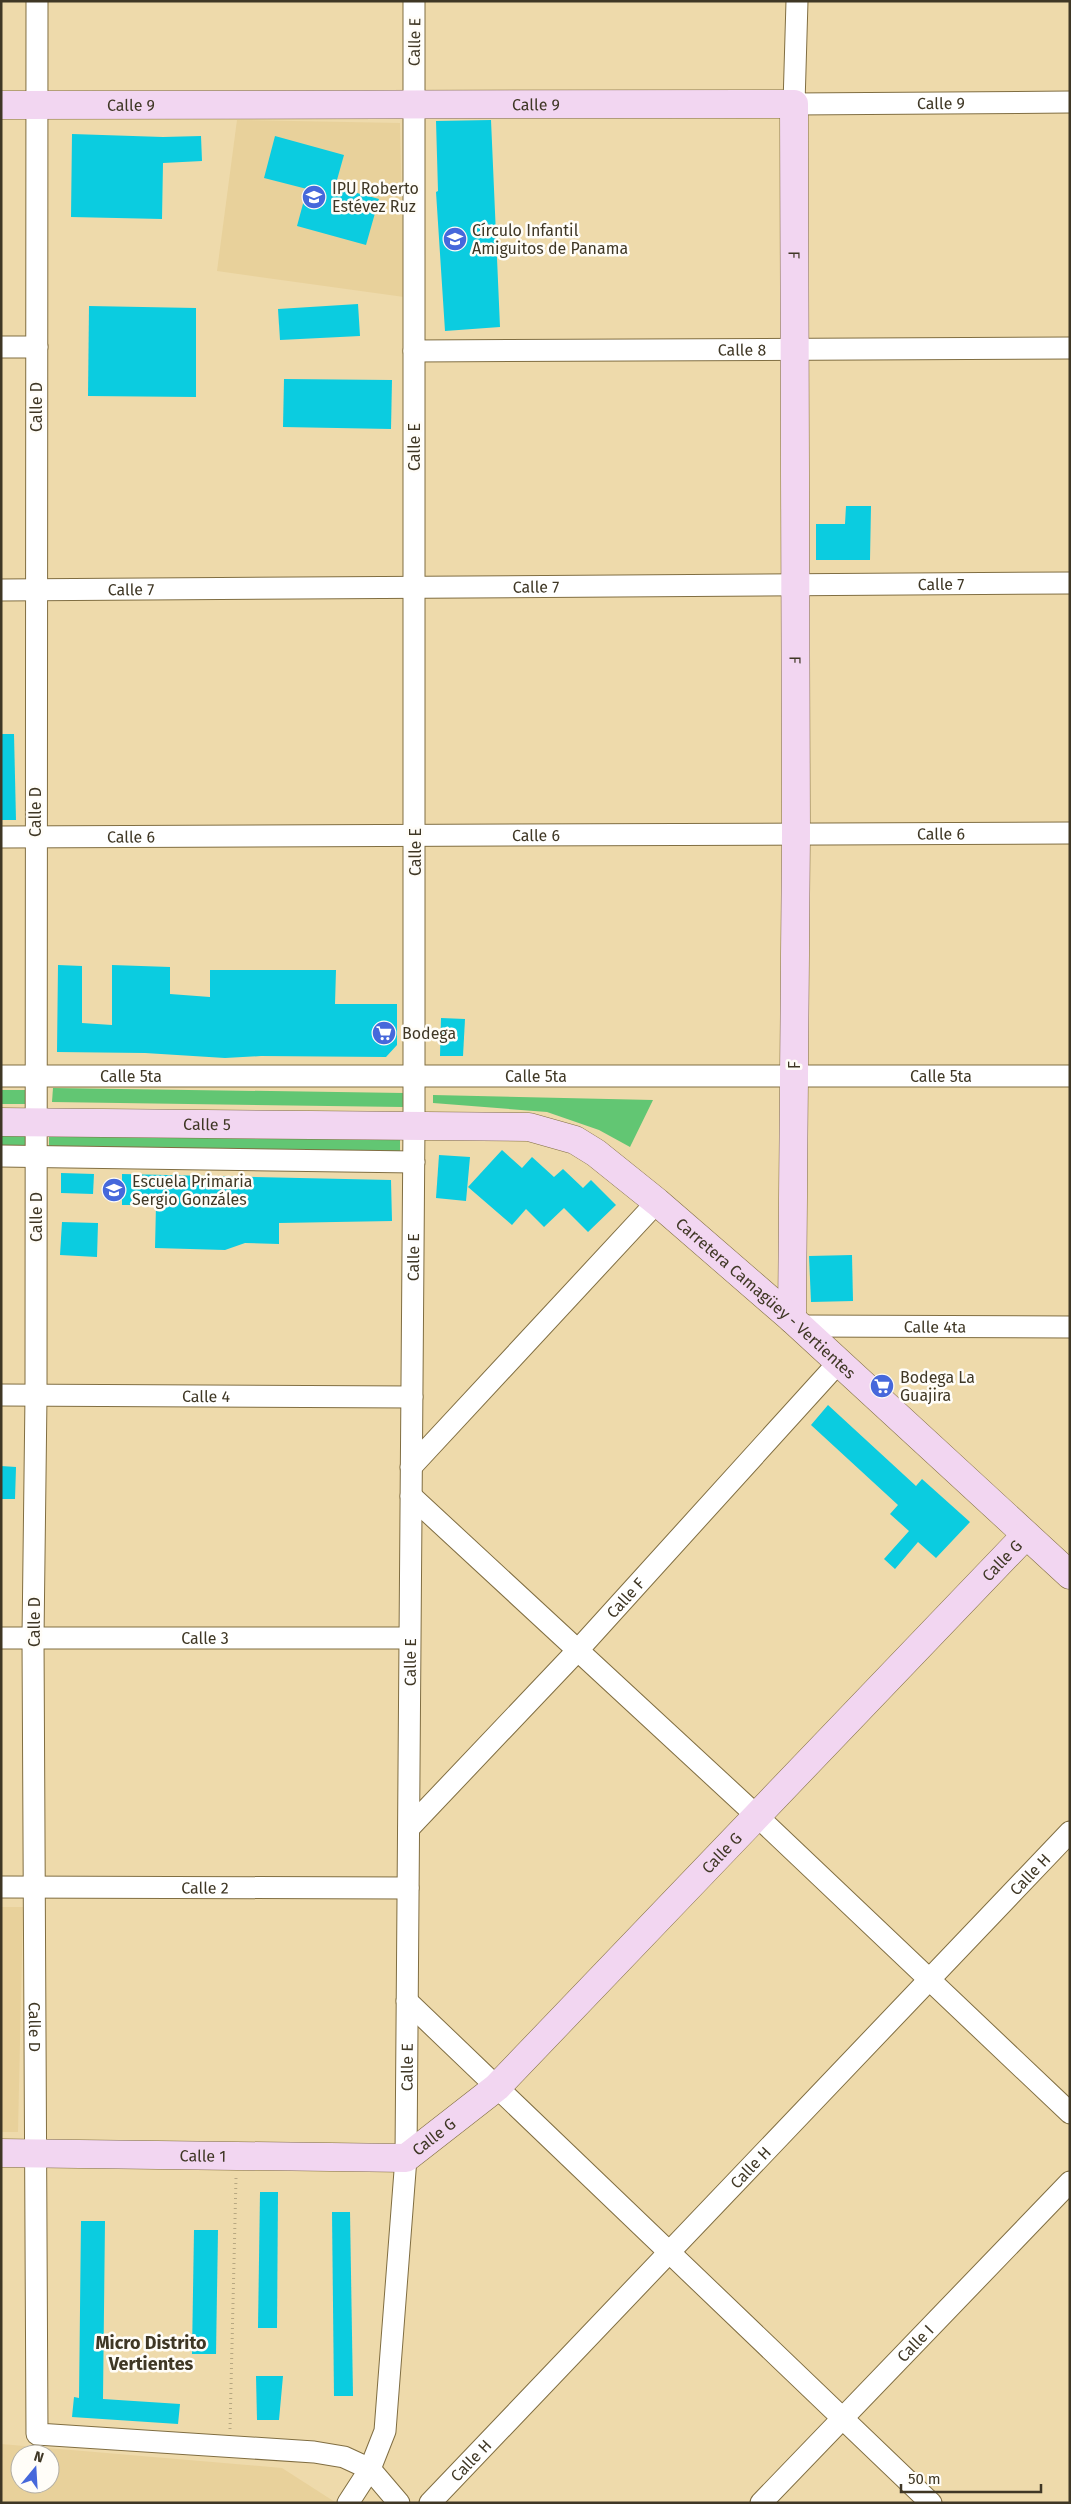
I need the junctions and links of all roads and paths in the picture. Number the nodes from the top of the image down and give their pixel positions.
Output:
1 (37, 1) edge
2 (414, 1) edge
3 (796, 1) edge
4 (1070, 102) edge
5 (794, 104) junction
6 (1, 105) edge
7 (38, 105) junction
8 (413, 106) junction
9 (1, 347) edge
10 (37, 347) junction
11 (1070, 348) edge
12 (795, 350) junction
13 (414, 351) junction
14 (1070, 583) edge
15 (795, 585) junction
16 (414, 588) junction
17 (1, 590) edge
18 (36, 590) junction
19 (1070, 833) edge
20 (796, 834) junction
21 (415, 836) junction
22 (1, 837) edge
23 (35, 837) junction
24 (1, 1076) edge
25 (36, 1076) junction
26 (414, 1076) junction
27 (794, 1076) junction
28 (1070, 1076) edge
29 (1, 1122) edge
30 (36, 1122) junction
31 (414, 1124) junction
32 (1, 1156) edge
33 (36, 1157) junction
34 (414, 1162) junction
35 (657, 1202) junction
36 (796, 1323) junction
37 (1070, 1327) edge
38 (839, 1362) junction
39 (1, 1395) edge
40 (36, 1396) junction
41 (412, 1397) junction
42 (411, 1467) junction
43 (411, 1496) junction
44 (1026, 1535) junction
45 (1070, 1575) edge
46 (1, 1638) edge
47 (33, 1638) junction
48 (408, 1638) junction
49 (578, 1650) junction
50 (757, 1816) junction
51 (409, 1828) junction
52 (1070, 1832) edge
53 (1, 1887) edge
54 (35, 1887) junction
55 (408, 1888) junction
56 (929, 1979) junction
57 (407, 2001) junction
58 (497, 2087) junction
59 (1070, 2113) edge
60 (1, 2153) edge
61 (35, 2153) junction
62 (237, 2154) junction
63 (406, 2158) junction
64 (1070, 2182) edge
65 (669, 2252) junction
66 (843, 2418) junction
67 (230, 2447) junction
68 (370, 2469) junction
69 (348, 2503) edge
70 (399, 2503) edge
71 (430, 2503) edge
72 (761, 2503) edge
73 (931, 2503) edge

1 - 7 street, Calle D
2 - 8 street, Calle E
3 - 5 street, F
4 - 5 street, Calle 9
5 - 8 street, Calle 9
5 - 12 street, F
6 - 7 street, Calle 9
7 - 8 street, Calle 9
7 - 10 street, Calle D
8 - 13 street, Calle E
9 - 10 street
10 - 18 street, Calle D
11 - 12 street, Calle 8
12 - 13 street, Calle 8
12 - 15 street, F
13 - 16 street, Calle E
14 - 15 street, Calle 7
15 - 16 street, Calle 7
15 - 20 street, F
16 - 18 street, Calle 7
16 - 21 street, Calle E
17 - 18 street, Calle 7
18 - 23 street, Calle D
19 - 20 street, Calle 6
20 - 21 street, Calle 6
20 - 27 street, F
21 - 23 street, Calle 6
21 - 26 street, Calle E
22 - 23 street, Calle 6
23 - 25 street, Calle D
24 - 25 street, Calle 5ta
25 - 26 street, Calle 5ta
25 - 30 street, Calle D
26 - 27 street, Calle 5ta
26 - 31 street, Calle E
27 - 28 street, Calle 5ta
27 - 36 street, F
29 - 30 street, Calle 5
30 - 31 street, Calle 5
30 - 33 street, Calle D
31 - 34 street, Calle E
31 - 35 street, Carretera Camagüey - Vertientes
32 - 33 street
33 - 34 street
33 - 40 street, Calle D
34 - 41 street, Calle E
35 - 36 street, Carretera Camagüey - Vertientes
35 - 42 street
36 - 37 street, Calle 4ta
36 - 38 street, Carretera Camagüey - Vertientes
38 - 44 street, Carretera Camagüey - Vertientes
38 - 49 street, Calle F
39 - 40 street, Calle 4
40 - 41 street, Calle 4
40 - 47 street, Calle D
41 - 42 street, Calle E
42 - 43 street, Calle E
43 - 48 street, Calle E
43 - 49 street
44 - 45 street, Carretera Camagüey - Vertientes
44 - 50 street, Calle G
46 - 47 street, Calle 3
47 - 48 street, Calle 3
47 - 54 street, Calle D
48 - 51 street, Calle E
49 - 50 street
49 - 51 street, Calle F
50 - 56 street
50 - 58 street, Calle G
51 - 55 street, Calle E
52 - 56 street, Calle H
53 - 54 street, Calle 2
54 - 55 street, Calle 2
54 - 61 street, Calle D
55 - 57 street, Calle E
56 - 59 street
56 - 65 street, Calle H
57 - 58 street
57 - 63 street, Calle E
58 - 63 street, Calle G
58 - 65 street
60 - 61 street, Calle 1
61 - 62 street, Calle 1
61 - 67 street, Calle D
62 - 63 street, Calle 1
62 - 67 path
63 - 68 street, Calle E
64 - 66 street, Calle I
65 - 66 street
65 - 71 street, Calle H
66 - 72 street, Calle I
66 - 73 street
67 - 68 street
68 - 69 street, Calle E
68 - 70 street

